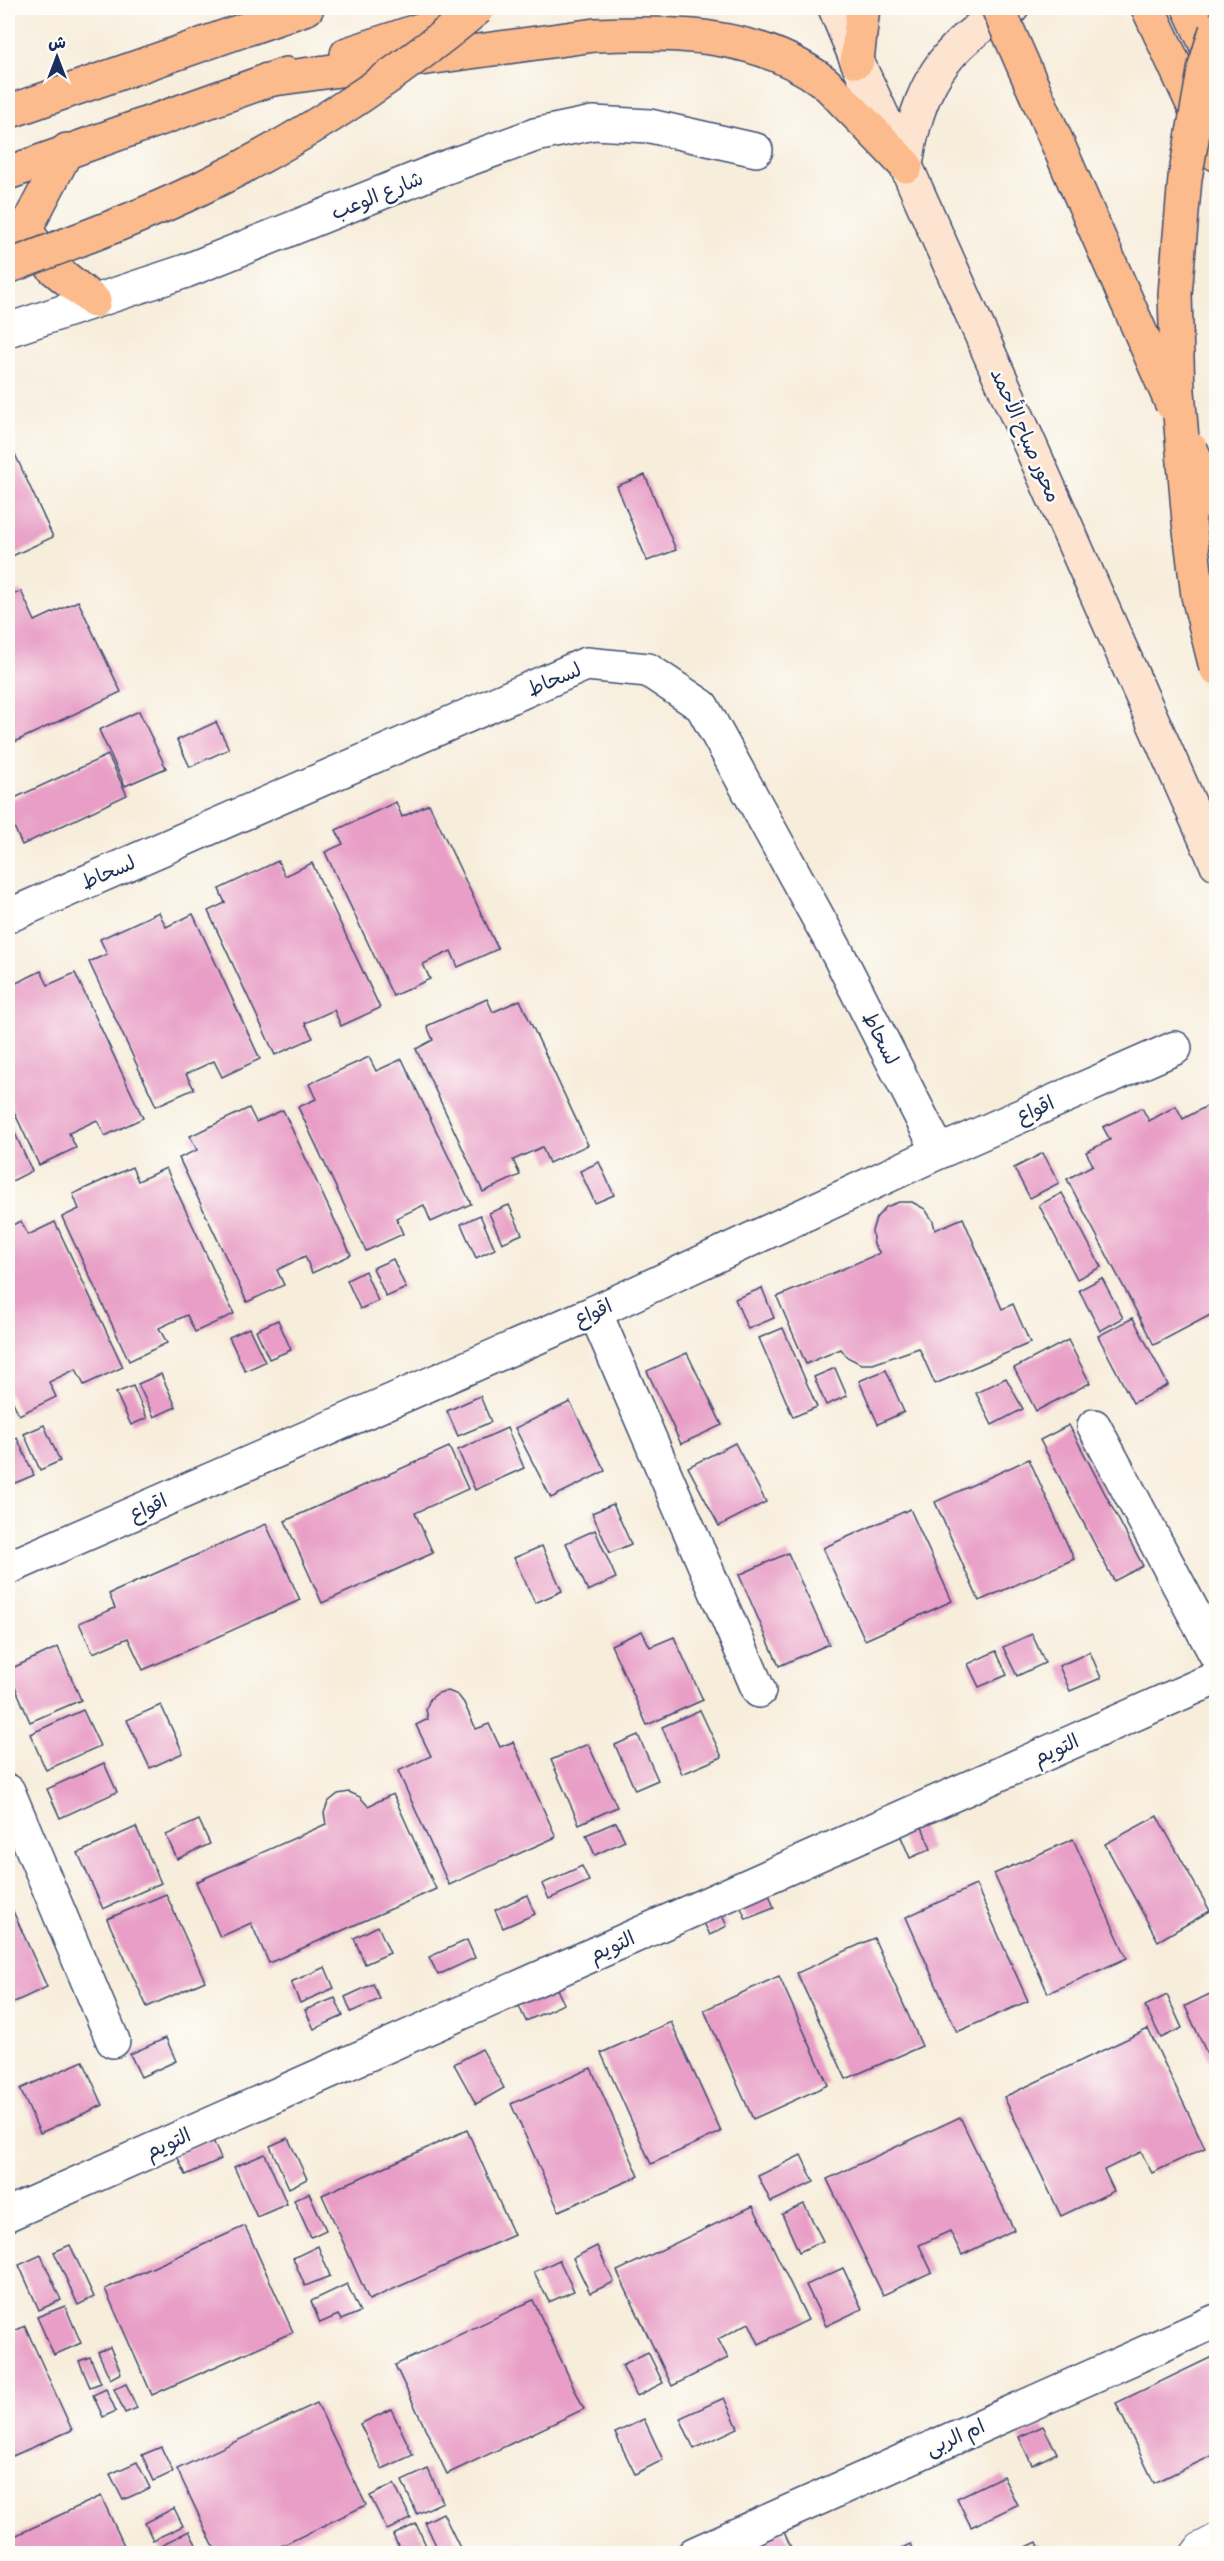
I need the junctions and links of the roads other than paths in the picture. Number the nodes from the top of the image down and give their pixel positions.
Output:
1 (307, 8) edge
2 (478, 8) edge
3 (487, 8) edge
4 (836, 8) edge
5 (863, 8) edge
6 (998, 8) edge
7 (1012, 8) edge
8 (1148, 8) edge
9 (1161, 8) edge
10 (1202, 23) edge
11 (857, 61) junction
12 (1216, 66) edge
13 (267, 80) junction
14 (8, 112) edge
15 (67, 150) junction
16 (756, 150) dead end
17 (1216, 154) edge
18 (906, 166) junction
19 (8, 173) edge
20 (26, 230) junction
21 (8, 258) edge
22 (8, 267) edge
23 (94, 301) junction
24 (8, 330) edge
25 (1216, 505) edge
26 (1216, 668) edge
27 (1216, 863) edge
28 (8, 916) edge
29 (1175, 1048) dead end
30 (939, 1152) junction
31 (595, 1312) junction
32 (1094, 1426) dead end
33 (8, 1568) edge
34 (1216, 1655) edge
35 (1216, 1678) edge
36 (759, 1690) dead end
37 (8, 1791) edge
38 (113, 2042) dead end
39 (8, 2214) edge
40 (1216, 2321) edge
41 (1216, 2537) edge
42 (694, 2553) edge
43 (1193, 2553) edge

1 - 14 main road
2 - 22 main road, bridge
3 - 13 main road
4 - 11 street, محور صباح الأحمد
5 - 11 main road
6 - 25 main road, bridge
7 - 18 street
8 - 17 main road, bridge
9 - 10 street
10 - 12 main road
10 - 26 main road, bridge
11 - 18 street, محور صباح الأحمد
13 - 15 main road
13 - 18 main road
15 - 19 main road
15 - 20 main road
16 - 23 street, شارع الوعب
18 - 27 street, محور صباح الأحمد
20 - 21 main road
20 - 23 main road
23 - 24 street, شارع الوعب
28 - 30 street, لسحاط
29 - 30 street, اقواع
30 - 31 street, اقواع
31 - 33 street, اقواع
31 - 36 street
32 - 34 street
35 - 39 street, التويم
37 - 38 street
40 - 42 street, ام الربى
41 - 43 lane

